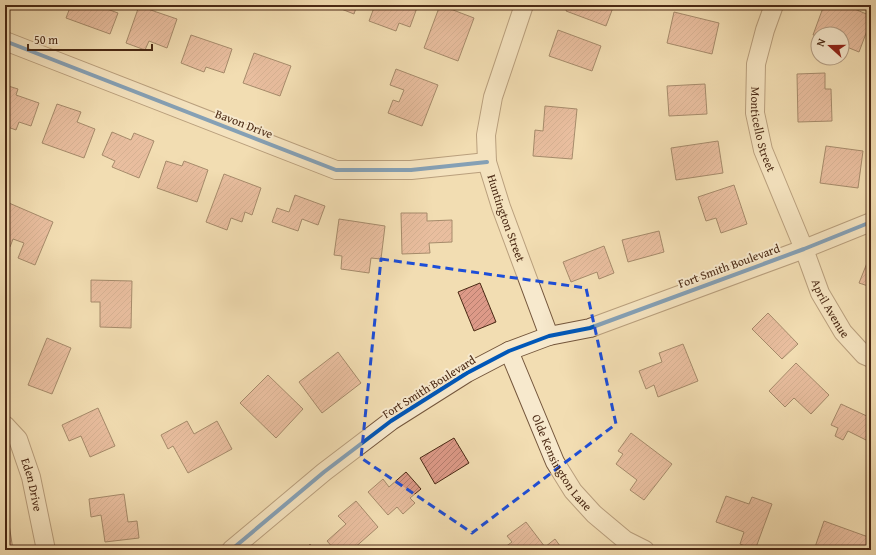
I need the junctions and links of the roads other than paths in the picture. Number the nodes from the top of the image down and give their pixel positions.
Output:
1 (524, 5) edge
2 (774, 5) edge
3 (5, 41) edge
4 (487, 162) junction
5 (871, 222) edge
6 (804, 249) junction
7 (549, 336) junction
8 (510, 351) junction
9 (871, 358) edge
10 (5, 425) edge
11 (622, 545) edge
12 (46, 550) edge
13 (231, 550) edge
14 (645, 550) edge

1 - 4 street, Huntington Street
2 - 6 street, Monticello Street
3 - 4 street, Bavon Drive
4 - 7 street, Huntington Street
5 - 6 street, Fort Smith Boulevard
6 - 7 street, Fort Smith Boulevard
6 - 9 street, April Avenue
7 - 8 street, Fort Smith Boulevard
8 - 11 street, Olde Kensington Lane
8 - 13 street, Fort Smith Boulevard
10 - 12 street, Eden Drive
11 - 14 street, Olde Kensington Lane

